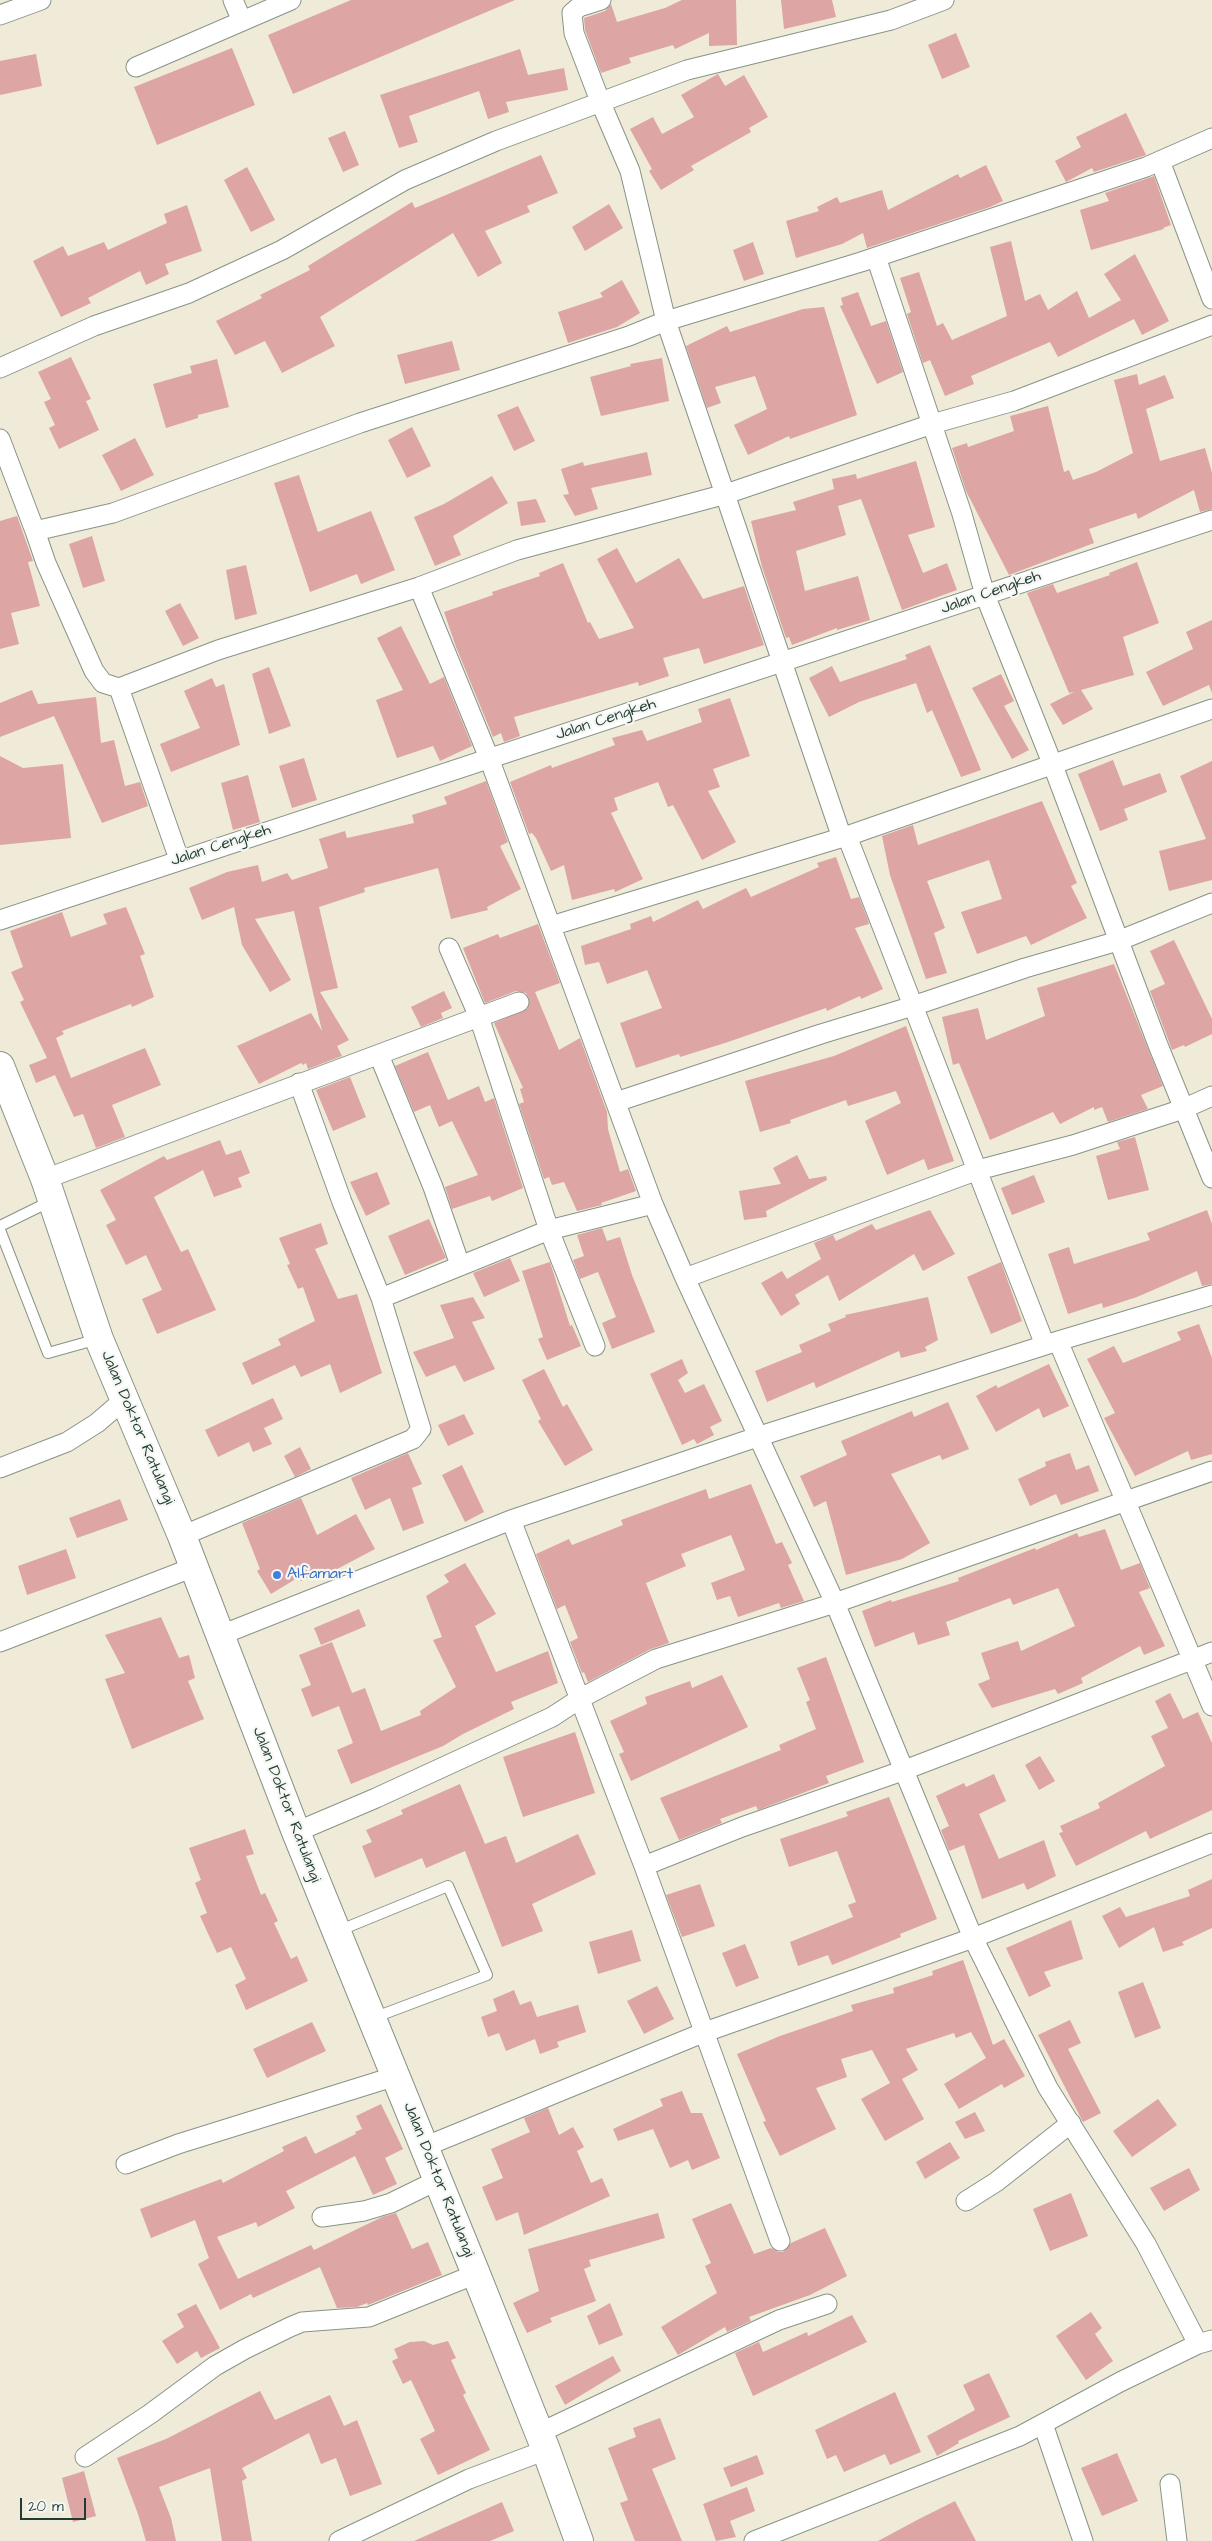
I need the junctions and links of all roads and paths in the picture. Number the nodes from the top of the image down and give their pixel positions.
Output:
1 (41, 0) edge
2 (233, 0) edge
3 (291, 0) edge
4 (601, 0) edge
5 (944, 0) edge
6 (0, 15) edge
7 (242, 21) junction
8 (136, 67) dead end
9 (600, 101) junction
10 (1212, 138) edge
11 (1160, 161) junction
12 (876, 257) junction
13 (1212, 299) edge
14 (666, 321) junction
15 (1212, 326) edge
16 (0, 368) edge
17 (932, 424) junction
18 (0, 439) edge
19 (726, 494) junction
20 (1212, 520) edge
21 (35, 531) junction
22 (419, 587) junction
23 (985, 595) junction
24 (782, 662) junction
25 (119, 688) junction
26 (1212, 709) edge
27 (489, 758) junction
28 (1052, 763) junction
29 (845, 837) junction
30 (178, 860) junction
31 (1212, 903) edge
32 (0, 920) edge
33 (551, 926) junction
34 (1118, 941) junction
35 (449, 948) dead end
36 (519, 1002) dead end
37 (913, 1006) junction
38 (479, 1017) junction
39 (379, 1055) junction
40 (3, 1082) edge
41 (299, 1083) junction
42 (1212, 1096) edge
43 (616, 1102) junction
44 (1183, 1109) junction
45 (978, 1170) junction
46 (1212, 1178) edge
47 (48, 1190) junction
48 (653, 1204) junction
49 (0, 1228) edge
50 (549, 1230) junction
51 (460, 1265) junction
52 (685, 1278) junction
53 (1212, 1295) edge
54 (380, 1298) junction
55 (99, 1339) junction
56 (1051, 1343) junction
57 (596, 1346) dead end
58 (125, 1399) junction
59 (760, 1436) junction
60 (0, 1468) edge
61 (1212, 1471) edge
62 (1124, 1502) junction
63 (511, 1520) junction
64 (182, 1536) junction
65 (194, 1567) junction
66 (835, 1603) junction
67 (221, 1635) junction
68 (0, 1642) edge
69 (1212, 1652) edge
70 (1192, 1658) junction
71 (581, 1698) junction
72 (1212, 1706) edge
73 (902, 1771) junction
74 (296, 1832) junction
75 (1212, 1843) edge
76 (644, 1866) junction
77 (336, 1931) junction
78 (973, 1938) junction
79 (372, 2018) junction
80 (706, 2032) junction
81 (396, 2076) junction
82 (1071, 2123) junction
83 (424, 2147) junction
84 (126, 2164) dead end
85 (438, 2180) junction
86 (966, 2201) dead end
87 (322, 2217) dead end
88 (780, 2241) dead end
89 (476, 2274) junction
90 (828, 2304) dead end
91 (1205, 2342) edge
92 (1043, 2424) junction
93 (543, 2441) junction
94 (85, 2457) dead end
95 (1170, 2484) dead end
96 (339, 2541) edge
97 (579, 2541) edge
98 (754, 2541) edge
99 (1083, 2541) edge
100 (1176, 2541) edge

1 - 6 street
2 - 7 street
3 - 7 street
4 - 9 street
5 - 9 street
7 - 8 street
9 - 14 street
9 - 16 street
10 - 11 street
11 - 12 street
11 - 13 street
12 - 14 street
12 - 17 street
14 - 19 street
14 - 21 street
15 - 17 street
17 - 19 street
17 - 23 street
18 - 21 street
19 - 22 street
19 - 24 street
20 - 23 street, Jalan Cengkeh
21 - 25 street
22 - 25 street
22 - 27 street
23 - 24 street, Jalan Cengkeh
23 - 28 street
24 - 27 street, Jalan Cengkeh
24 - 29 street
25 - 30 street
26 - 28 street
27 - 30 street, Jalan Cengkeh
27 - 33 street
28 - 29 street
28 - 34 street
29 - 33 street
29 - 37 street
30 - 32 street, Jalan Cengkeh
31 - 34 street
33 - 43 street
34 - 37 street
34 - 44 street
35 - 38 street
36 - 38 street
37 - 43 street
37 - 45 street
38 - 39 street
38 - 50 street
39 - 41 street
39 - 51 street
40 - 47 highway, Jalan Doktor Ratulangi
41 - 47 street
41 - 54 street
42 - 44 street
43 - 48 street
44 - 45 street
44 - 46 street
45 - 52 street
45 - 56 street
47 - 49 lane
47 - 55 highway, Jalan Doktor Ratulangi
48 - 50 street
48 - 52 street
49 - 55 lane
50 - 51 street
50 - 57 street
51 - 54 street
52 - 59 street
53 - 56 street
54 - 64 street
55 - 58 highway, Jalan Doktor Ratulangi
56 - 59 street
56 - 62 street
58 - 60 street
58 - 64 highway, Jalan Doktor Ratulangi
59 - 63 street
59 - 66 street
61 - 62 street
62 - 66 street
62 - 70 street
63 - 67 street
63 - 71 street
64 - 65 highway, Jalan Doktor Ratulangi
65 - 67 highway, Jalan Doktor Ratulangi
65 - 68 street
66 - 71 street
66 - 73 street
67 - 74 highway, Jalan Doktor Ratulangi
69 - 70 street
70 - 72 street
70 - 73 street
71 - 74 street
71 - 76 street
73 - 76 street
73 - 78 street
74 - 77 highway, Jalan Doktor Ratulangi
75 - 78 street
76 - 80 street
77 - 79 highway, Jalan Doktor Ratulangi
77 - 79 lane
78 - 80 street
78 - 82 street
79 - 81 highway, Jalan Doktor Ratulangi
80 - 83 street
80 - 88 street
81 - 83 highway, Jalan Doktor Ratulangi
81 - 84 street
82 - 86 street
82 - 91 street
83 - 85 highway, Jalan Doktor Ratulangi
85 - 87 street
85 - 89 highway, Jalan Doktor Ratulangi
89 - 93 highway, Jalan Doktor Ratulangi
89 - 94 street
90 - 93 street
91 - 92 street
92 - 98 street
92 - 99 street
93 - 96 street
93 - 97 highway, Jalan Doktor Ratulangi
95 - 100 street

